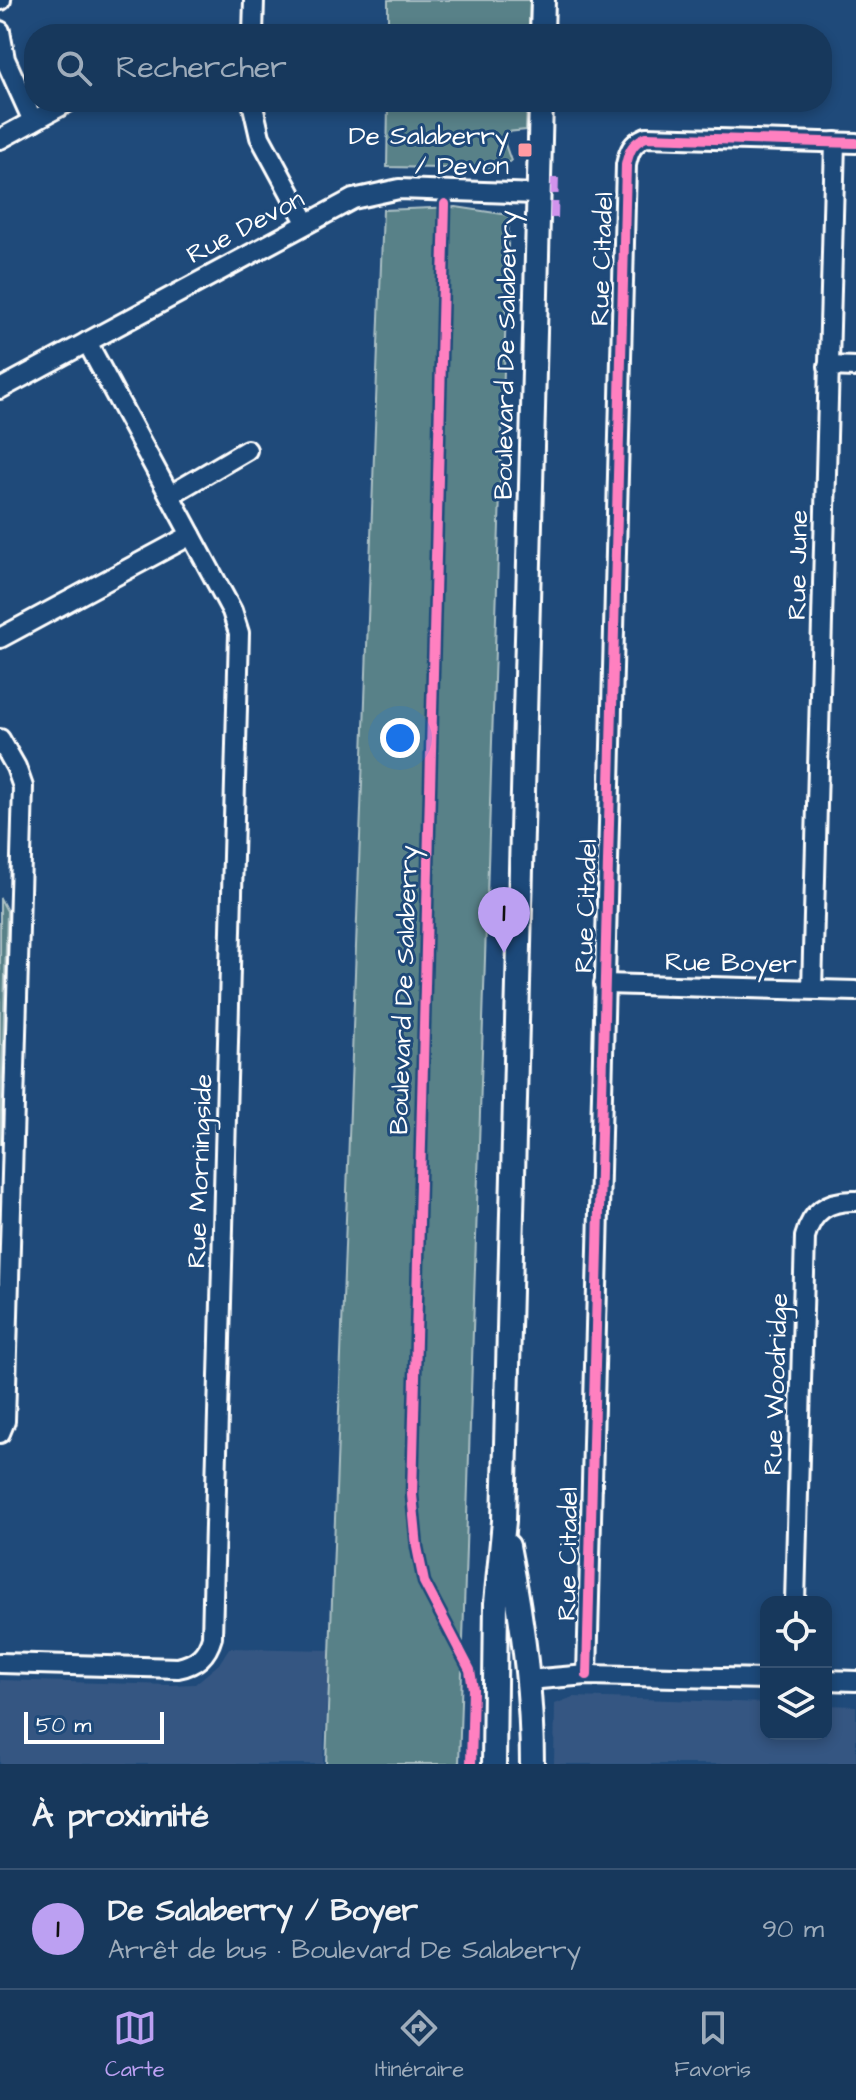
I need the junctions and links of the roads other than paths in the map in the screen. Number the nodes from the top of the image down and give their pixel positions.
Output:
1 (254, 0) edge
2 (543, 0) edge
3 (253, 24) edge
4 (542, 24) edge
5 (0, 31) edge
6 (24, 101) edge
7 (29, 112) edge
8 (50, 112) edge
9 (254, 112) edge
10 (541, 112) edge
11 (33, 121) junction
12 (0, 139) edge
13 (835, 142) junction
14 (856, 143) edge
15 (537, 194) junction
16 (306, 222) junction
17 (87, 342) junction
18 (828, 366) junction
19 (856, 367) edge
20 (0, 389) edge
21 (247, 450) dead end
22 (170, 495) junction
23 (191, 535) junction
24 (0, 638) edge
25 (0, 739) edge
26 (20, 881) junction
27 (0, 882) edge
28 (604, 984) junction
29 (812, 989) junction
30 (856, 991) edge
31 (856, 1201) edge
32 (5, 1242) edge
33 (0, 1433) edge
34 (504, 1521) junction
35 (795, 1596) edge
36 (0, 1663) edge
37 (587, 1675) junction
38 (760, 1679) edge
39 (528, 1680) junction
40 (832, 1680) edge
41 (856, 1681) edge
42 (494, 1764) edge
43 (532, 1764) edge

1 - 3 street
2 - 4 street
5 - 6 street
7 - 11 street
8 - 11 street
9 - 16 street
10 - 15 street, Boulevard De Salaberry
11 - 12 street
13 - 14 street
13 - 18 street, Rue June
13 - 28 street, Rue Citadel
15 - 16 street, Rue Devon
15 - 34 street, Boulevard De Salaberry
16 - 17 street, Rue Devon
17 - 20 street, Rue Devon
17 - 22 street, Rue Morningside
18 - 19 street
18 - 29 street, Rue June
21 - 22 street
22 - 23 street, Rue Morningside
23 - 24 street
23 - 36 street, Rue Morningside
25 - 26 street
26 - 27 street
26 - 32 street
28 - 29 street, Rue Boyer
28 - 37 street, Rue Citadel
29 - 30 street, Rue Boyer
31 - 35 street, Rue Woodridge
32 - 33 street
34 - 39 street, Boulevard De Salaberry
34 - 42 street, Boulevard De Salaberry
37 - 38 street
37 - 39 street
39 - 43 street, Boulevard De Salaberry
40 - 41 street

